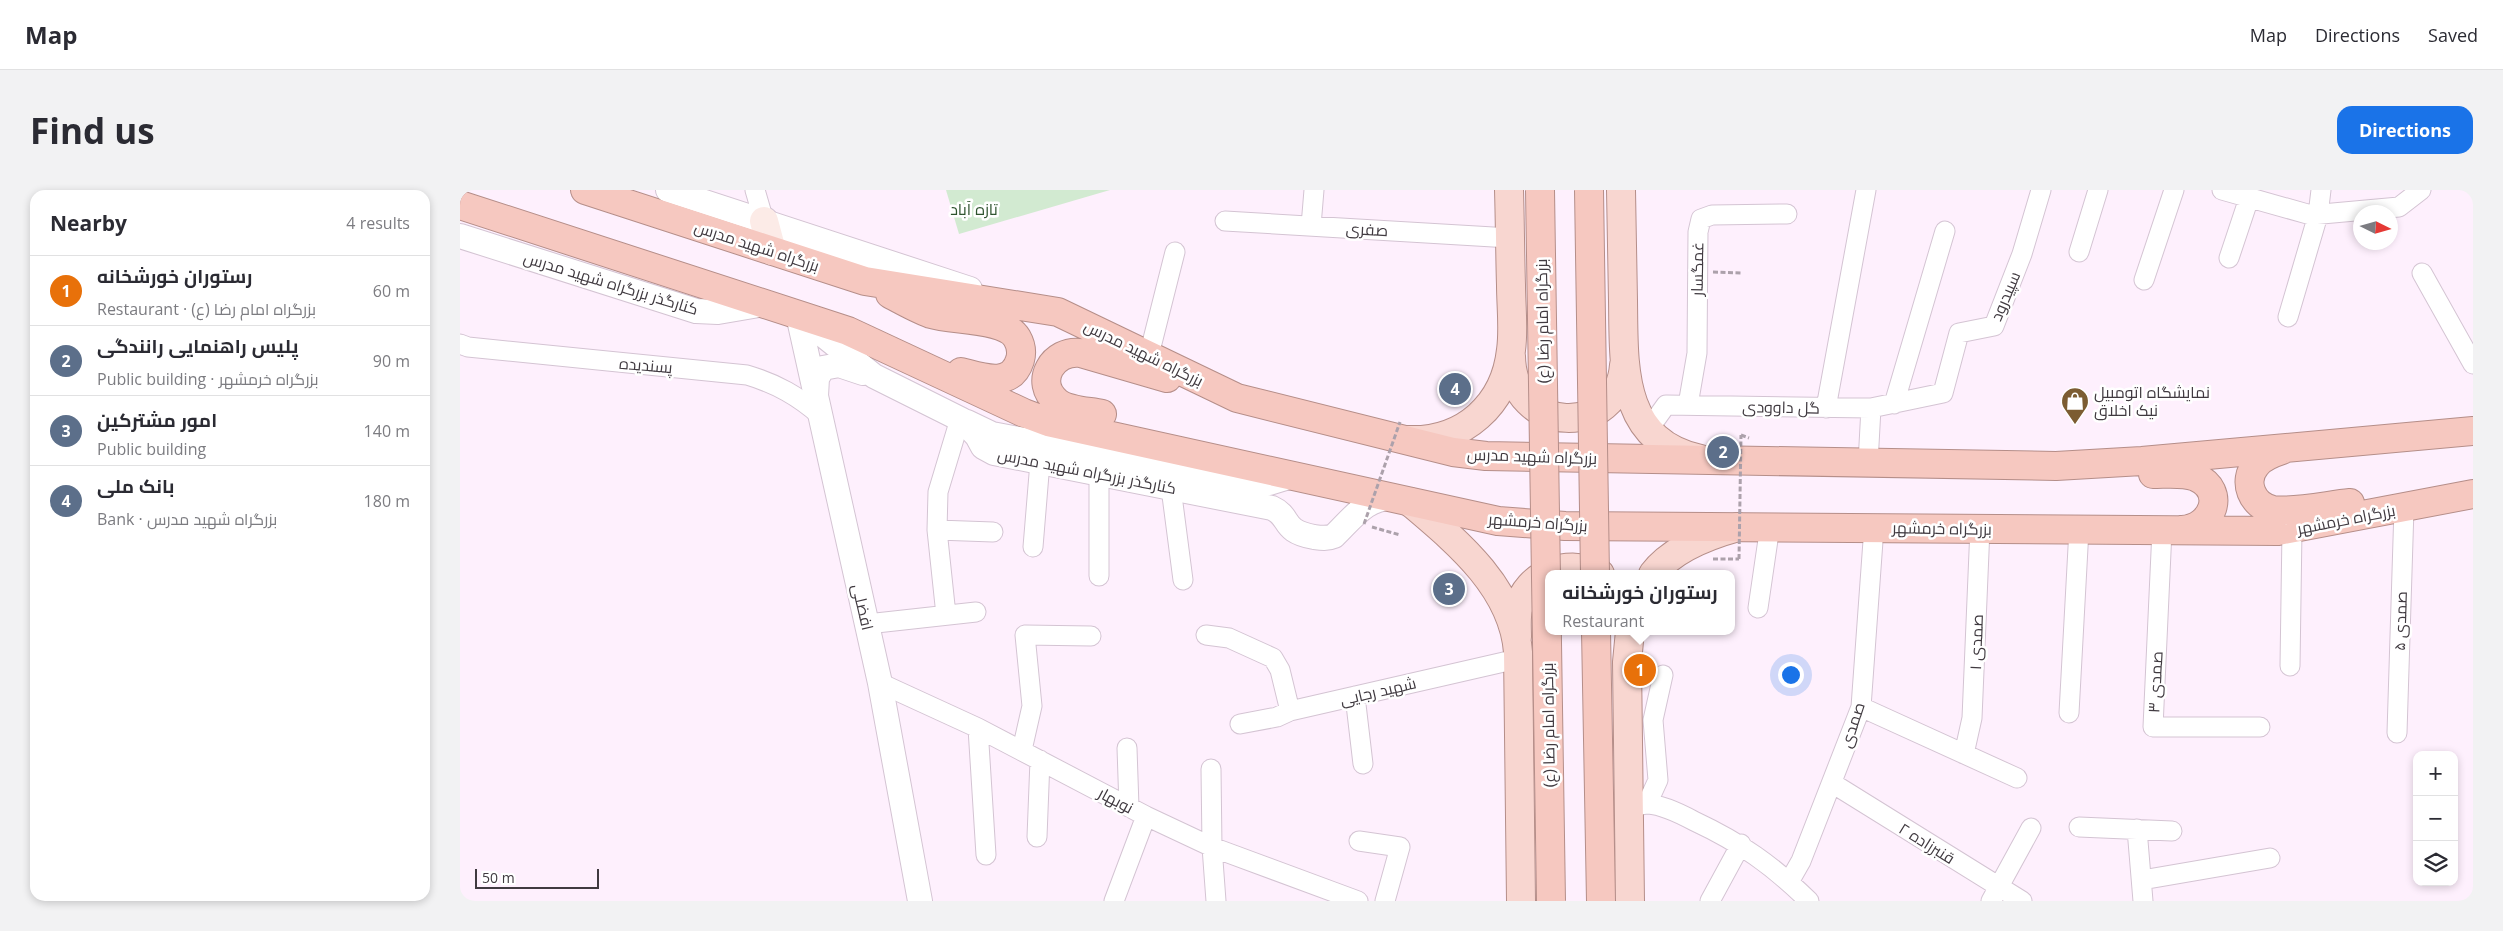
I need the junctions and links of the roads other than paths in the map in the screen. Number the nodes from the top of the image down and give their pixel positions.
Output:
1 (585, 190) edge
2 (668, 190) edge
3 (755, 190) edge
4 (1314, 190) edge
5 (1509, 190) edge
6 (1540, 190) edge
7 (1589, 190) edge
8 (1621, 190) edge
9 (1866, 190) edge
10 (2041, 190) edge
11 (2098, 190) edge
12 (2174, 190) edge
13 (2222, 190) edge
14 (2321, 190) edge
15 (2421, 190) edge
16 (2249, 198) junction
17 (460, 205) edge
18 (1787, 214) dead end
19 (2318, 215) junction
20 (1225, 221) dead end
21 (764, 222) junction
22 (1311, 226) junction
23 (1945, 231) dead end
24 (460, 236) edge
25 (1510, 238) junction
26 (772, 251) junction
27 (1174, 252) dead end
28 (2079, 252) dead end
29 (2229, 258) dead end
30 (2422, 273) dead end
31 (858, 279) junction
32 (2144, 280) dead end
33 (765, 304) junction
34 (1028, 308) junction
35 (798, 315) junction
36 (2288, 318) dead end
37 (460, 344) edge
38 (894, 352) junction
39 (1511, 352) junction
40 (1149, 355) junction
41 (1624, 356) junction
42 (2473, 364) edge
43 (878, 378) junction
44 (1250, 402) junction
45 (1894, 404) junction
46 (1688, 406) junction
47 (819, 407) junction
48 (1826, 408) junction
49 (1871, 408) junction
50 (960, 419) junction
51 (1395, 429) junction
52 (1648, 430) junction
53 (2473, 431) edge
54 (2291, 448) junction
55 (1712, 461) junction
56 (1040, 462) junction
57 (1868, 463) junction
58 (1250, 466) junction
59 (2010, 466) junction
60 (1099, 474) junction
61 (1294, 475) junction
62 (1171, 488) junction
63 (2473, 490) edge
64 (2473, 494) edge
65 (1402, 500) junction
66 (2404, 508) junction
67 (1758, 526) junction
68 (1874, 527) junction
69 (1980, 528) junction
70 (937, 530) junction
71 (2079, 530) junction
72 (2171, 530) junction
73 (2292, 530) junction
74 (994, 532) dead end
75 (1033, 547) dead end
76 (1546, 570) edge
77 (1556, 570) edge
78 (1588, 570) edge
79 (1595, 570) edge
80 (1658, 570) edge
81 (1545, 574) edge
82 (1100, 576) dead end
83 (1184, 580) dead end
84 (1758, 608) dead end
85 (976, 612) dead end
86 (946, 615) junction
87 (867, 624) junction
88 (1206, 635) dead end
89 (1547, 635) edge
90 (1596, 635) edge
91 (1629, 635) edge
92 (1091, 636) dead end
93 (1517, 653) junction
94 (2290, 666) dead end
95 (1663, 675) dead end
96 (880, 683) junction
97 (1355, 696) junction
98 (1861, 707) junction
99 (1290, 711) junction
100 (2069, 713) dead end
101 (1240, 724) dead end
102 (2260, 727) dead end
103 (978, 728) junction
104 (2397, 733) dead end
105 (1127, 748) dead end
106 (1022, 750) junction
107 (1964, 754) junction
108 (1040, 760) junction
109 (1363, 764) dead end
110 (1212, 769) dead end
111 (2017, 778) dead end
112 (1832, 783) junction
113 (1129, 806) junction
114 (1638, 806) junction
115 (1146, 816) junction
116 (2079, 827) dead end
117 (2031, 828) dead end
118 (2137, 829) junction
119 (2172, 831) dead end
120 (1037, 837) dead end
121 (1359, 841) dead end
122 (1741, 844) junction
123 (1212, 847) junction
124 (986, 855) dead end
125 (2270, 858) dead end
126 (2142, 880) junction
127 (1789, 882) junction
128 (1994, 894) edge
129 (920, 901) edge
130 (1114, 901) edge
131 (1216, 901) edge
132 (1358, 901) edge
133 (1385, 901) edge
134 (1521, 901) edge
135 (1551, 901) edge
136 (1601, 901) edge
137 (1630, 901) edge
138 (1710, 901) edge
139 (1809, 901) edge
140 (2022, 901) edge
141 (2143, 901) edge

1 - 26 highway, بزرگراه شهید مدرس
2 - 21 street
3 - 21 street
4 - 22 street
5 - 25 main road, بزرگراه امام رضا (ع)
6 - 76 highway, بزرگراه امام رضا (ع), bridge
7 - 79 highway, bridge
8 - 41 main road
9 - 48 street
10 - 45 street, سپیدرود
11 - 28 street
12 - 32 street
13 - 16 street
14 - 19 street
15 - 19 street
16 - 19 street
16 - 29 street
17 - 33 highway
18 - 46 street, غمگسار
19 - 36 street
20 - 22 street, صفری
21 - 26 main road
21 - 34 street
22 - 25 street, صفری
23 - 45 street
24 - 33 street, کنارگذر بزرگراه شهید مدرس
25 - 39 main road, بزرگراه امام رضا (ع)
26 - 31 highway, بزرگراه شهید مدرس
27 - 40 street
30 - 42 street
31 - 34 highway, بزرگراه شهید مدرس
31 - 38 highway
33 - 35 highway
34 - 40 highway, بزرگراه شهید مدرس
35 - 38 highway
35 - 43 street, کنارگذر بزرگراه شهید مدرس
35 - 47 street, افضلی
37 - 47 street, پسندیده
38 - 58 highway
39 - 41 main road
39 - 51 main road
40 - 44 highway, بزرگراه شهید مدرس
41 - 52 main road
43 - 47 street
43 - 50 street, کنارگذر بزرگراه شهید مدرس
44 - 51 highway, بزرگراه شهید مدرس
44 - 58 highway
45 - 49 street, سپیدرود
46 - 48 street, گل داوودی
46 - 52 street, گل داوودی
47 - 87 street, افضلی
48 - 49 street, گل داوودی
49 - 57 street
50 - 56 street, کنارگذر بزرگراه شهید مدرس
50 - 61 street
50 - 70 street
51 - 55 highway, بزرگراه شهید مدرس
52 - 55 main road
53 - 54 highway
54 - 59 highway
54 - 63 highway
55 - 57 highway
56 - 60 street, کنارگذر بزرگراه شهید مدرس
56 - 75 street
57 - 59 highway
58 - 61 highway
59 - 72 highway
60 - 62 street, کنارگذر بزرگراه شهید مدرس
60 - 82 street
61 - 65 highway
62 - 65 street, کنارگذر بزرگراه شهید مدرس
62 - 83 street
64 - 66 highway, بزرگراه خرمشهر
65 - 67 highway, بزرگراه خرمشهر
65 - 93 main road, بزرگراه امام رضا (ع)
66 - 73 highway, بزرگراه خرمشهر
66 - 104 street, صمدی ۵
67 - 68 highway, بزرگراه خرمشهر
67 - 80 main road
67 - 84 street
68 - 69 highway, بزرگراه خرمشهر
68 - 98 street, صمدی
69 - 71 highway, بزرگراه خرمشهر
69 - 107 street, صمدی ۱
70 - 74 street
70 - 86 street
71 - 72 highway, بزرگراه خرمشهر
71 - 100 street
72 - 73 highway, بزرگراه خرمشهر
72 - 102 street, صمدی ۳
73 - 94 street
77 - 78 main road
81 - 93 main road
85 - 86 street
86 - 87 street
87 - 96 street, افضلی
88 - 99 street
89 - 135 highway, بزرگراه امام رضا (ع), bridge
90 - 136 highway
91 - 114 main road
92 - 106 street
93 - 97 street, شهید رجایی
93 - 134 main road, بزرگراه امام رضا (ع)
95 - 114 street
96 - 103 street, نوبهار
96 - 129 street, افضلی
97 - 99 street, شهید رجایی
97 - 109 street
98 - 107 street
98 - 112 street, صمدی
99 - 101 street, شهید رجایی
103 - 106 street, نوبهار
103 - 124 street
105 - 113 street
106 - 108 street, نوبهار
107 - 111 street
108 - 113 street, نوبهار
108 - 120 street
110 - 123 street
112 - 127 street, صمدی
112 - 128 street, قنبرزاده ۲
113 - 115 street, نوبهار
114 - 122 street
114 - 137 main road
115 - 123 street, نوبهار
115 - 130 street
116 - 118 street
117 - 128 street
118 - 119 street
118 - 126 street
121 - 133 street
122 - 127 street
122 - 138 street
123 - 131 street
123 - 132 street, نوبهار
125 - 126 street
126 - 141 street
127 - 139 street
128 - 140 street, قنبرزاده ۲

